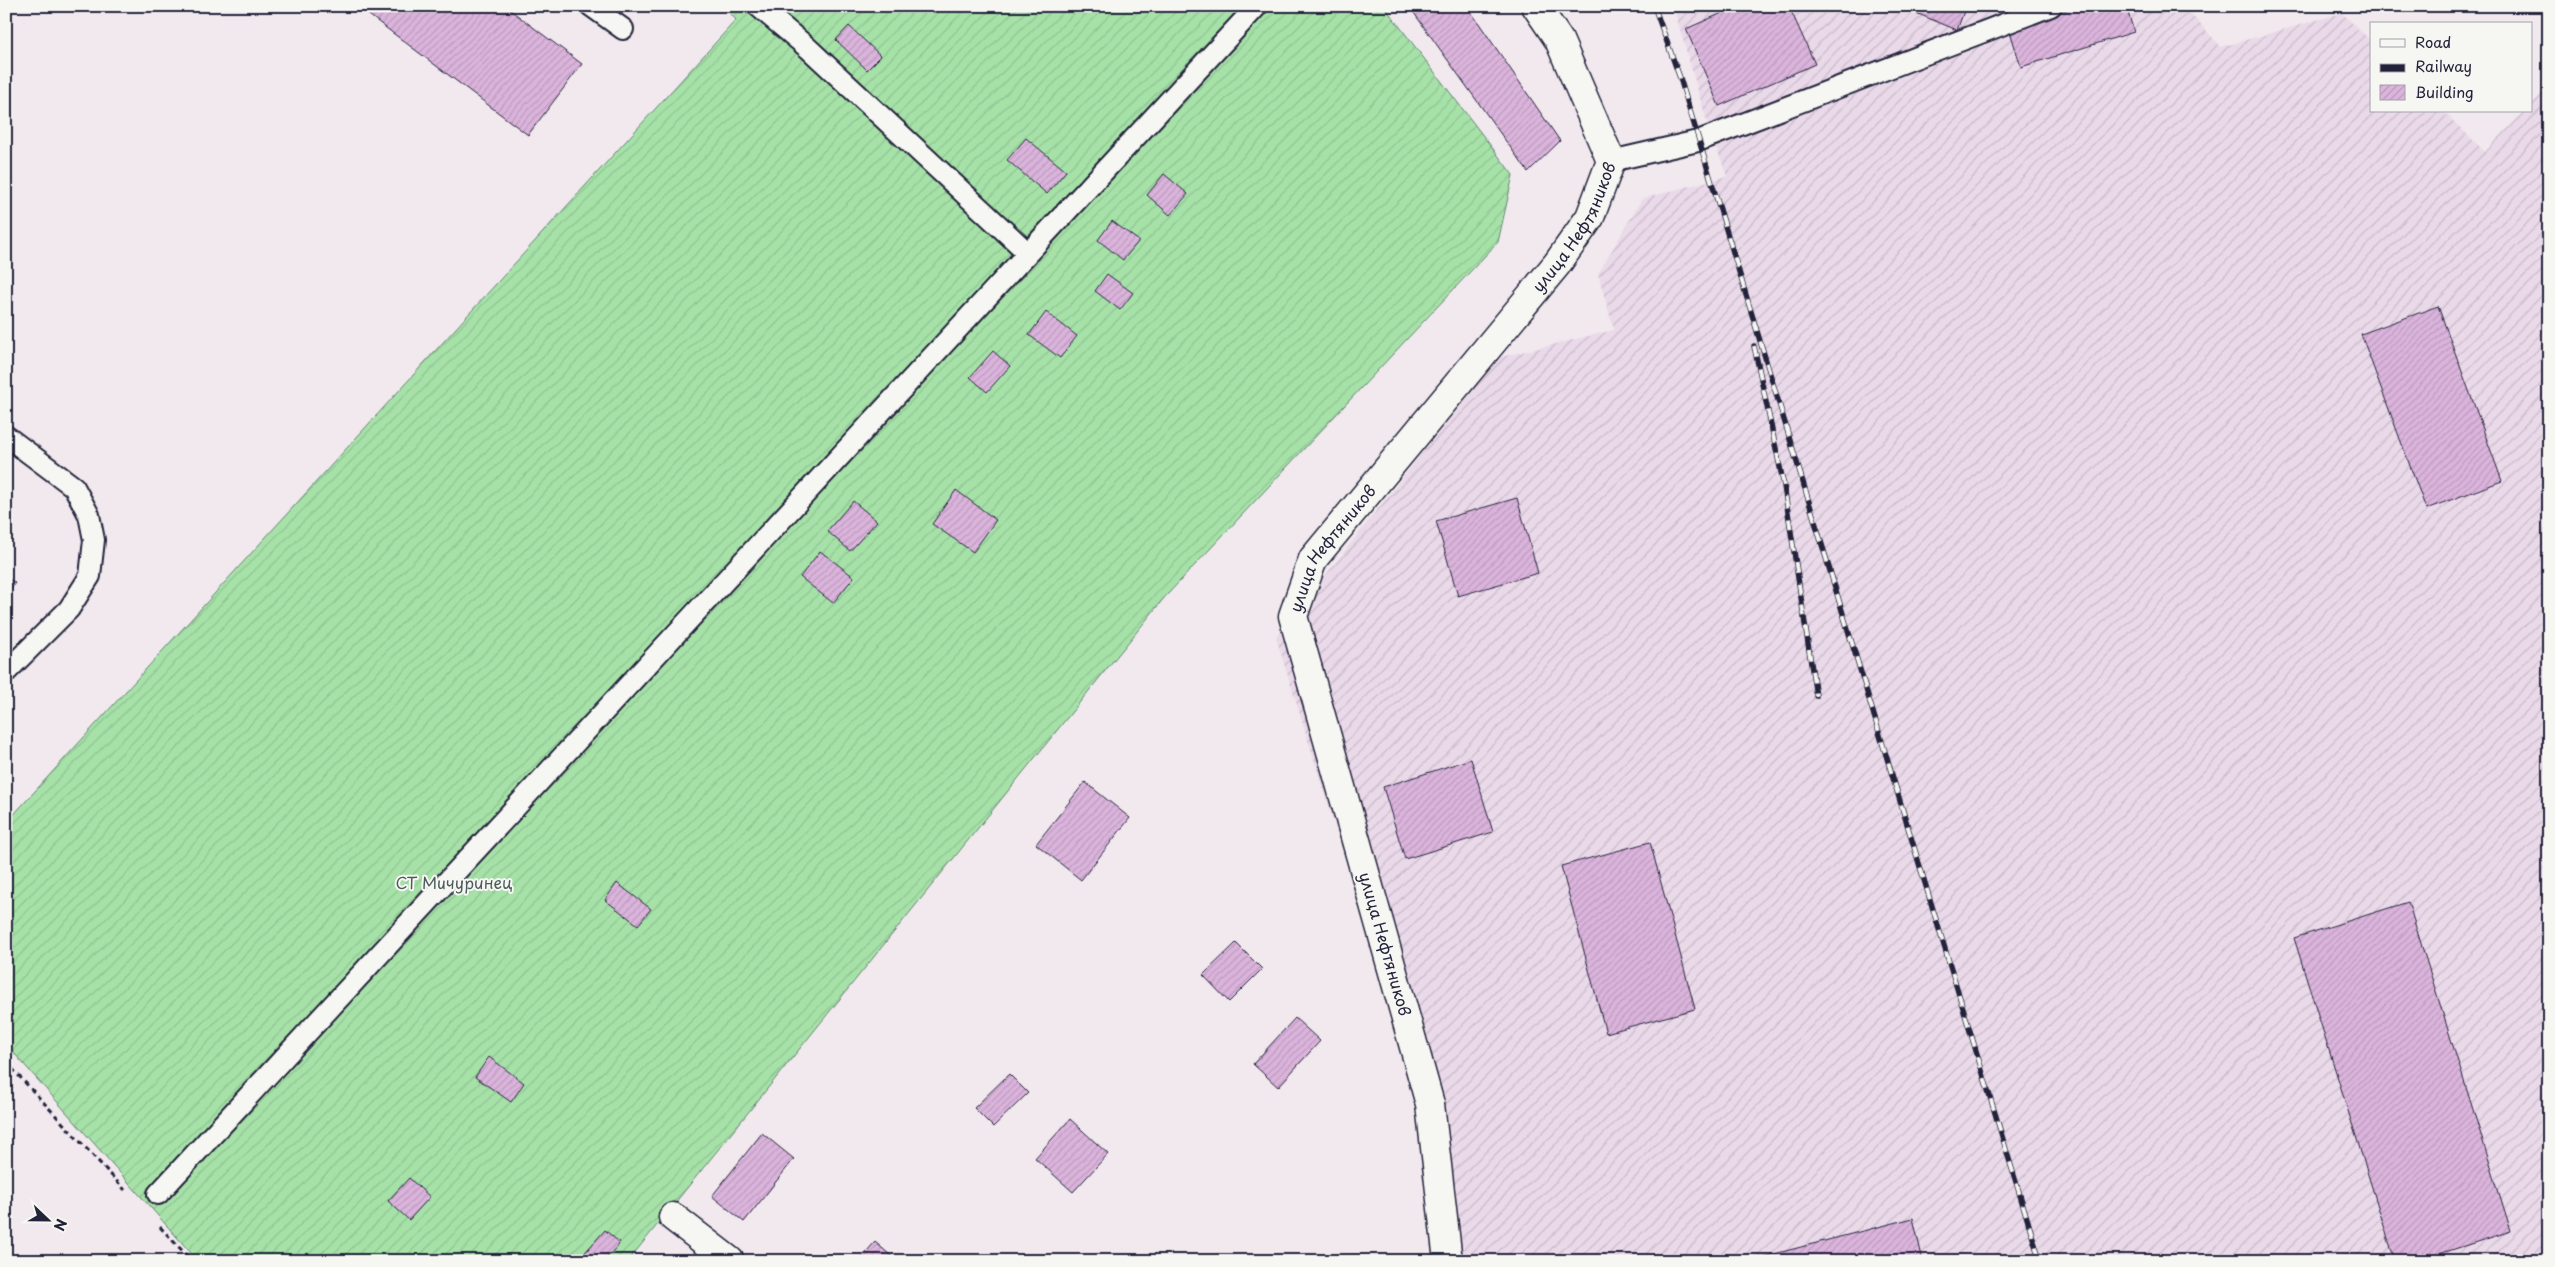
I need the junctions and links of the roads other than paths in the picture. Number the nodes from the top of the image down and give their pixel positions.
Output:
1 (591, 6) edge
2 (758, 6) edge
3 (1256, 6) edge
4 (1536, 6) edge
5 (2051, 6) edge
6 (623, 28) dead end
7 (1611, 161) junction
8 (1028, 253) junction
9 (6, 436) edge
10 (6, 672) edge
11 (158, 1194) dead end
12 (673, 1216) dead end
13 (730, 1261) edge
14 (1448, 1261) edge

1 - 6 lane
2 - 8 lane
3 - 8 lane
4 - 7 street, улица Нефтяников
5 - 7 lane
7 - 14 street, улица Нефтяников
8 - 11 lane
9 - 10 lane
12 - 13 street

